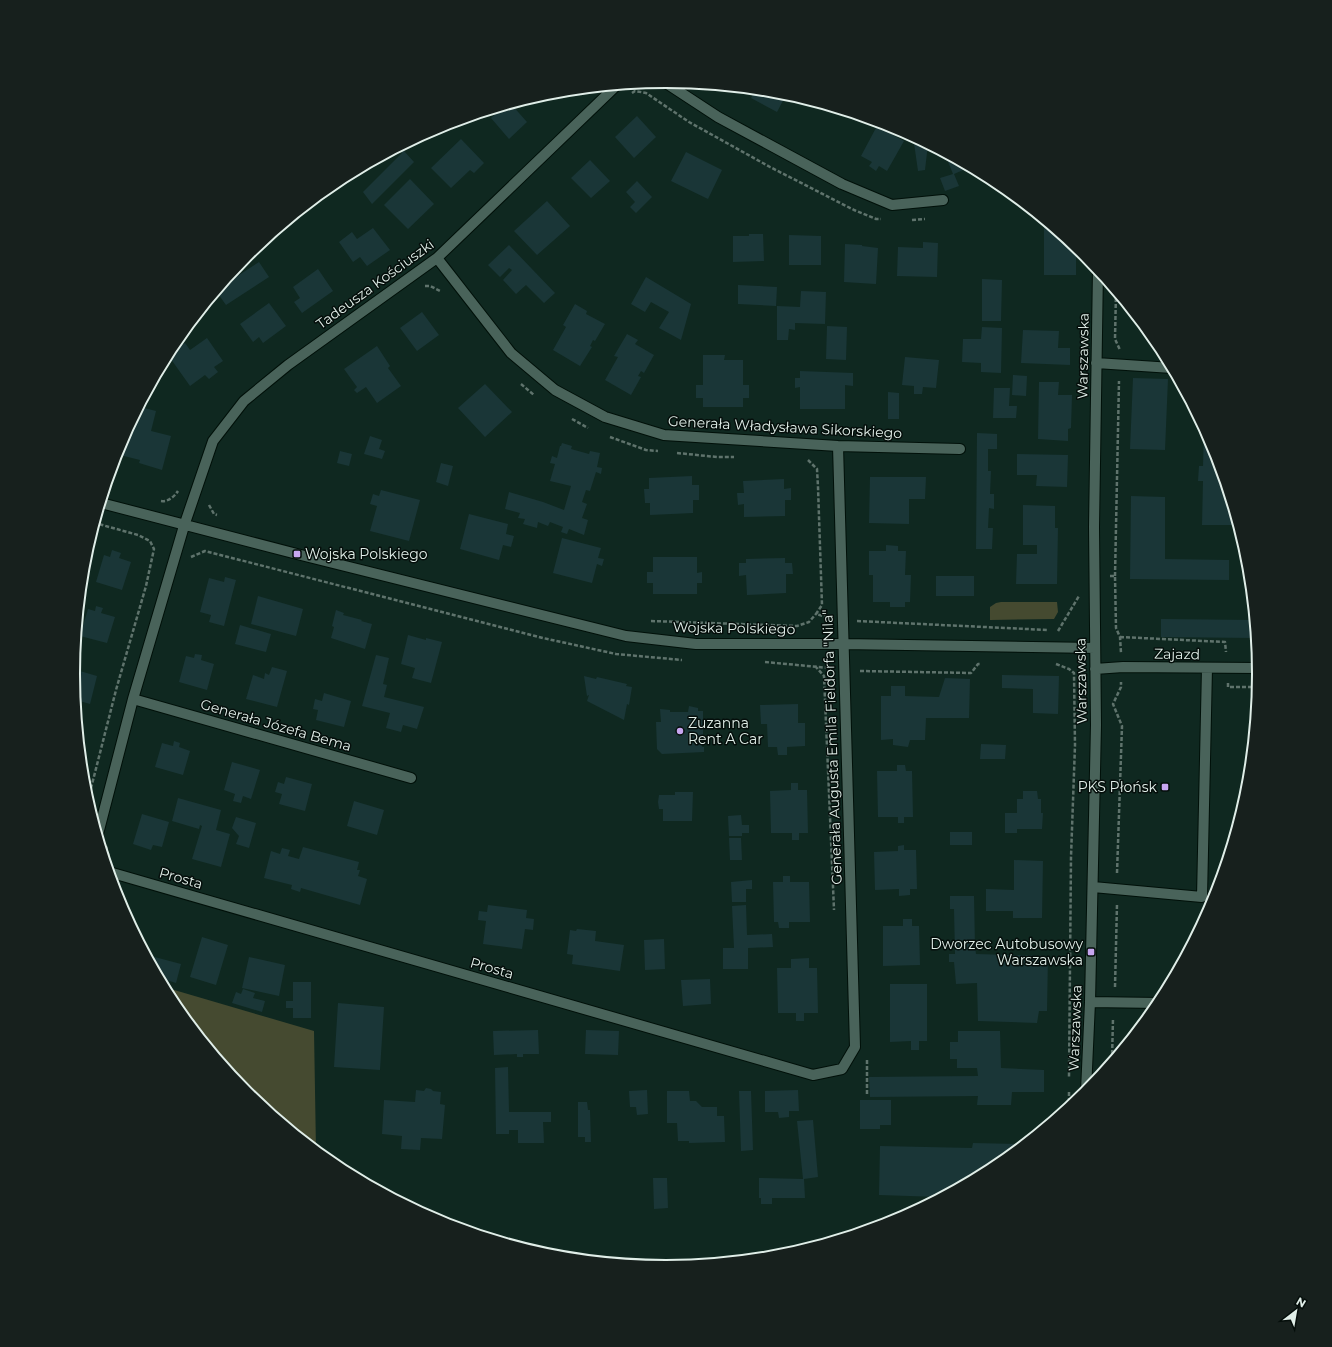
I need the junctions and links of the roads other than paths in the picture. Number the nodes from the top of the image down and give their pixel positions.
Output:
1 (674, 88) edge
2 (611, 91) edge
3 (943, 200) dead end
4 (437, 258) junction
5 (1098, 277) edge
6 (1096, 363) junction
7 (1165, 367) edge
8 (838, 446) junction
9 (960, 449) dead end
10 (105, 504) edge
11 (184, 526) junction
12 (843, 644) junction
13 (1095, 648) junction
14 (1207, 668) junction
15 (1252, 668) edge
16 (1095, 669) junction
17 (133, 699) junction
18 (411, 778) dead end
19 (100, 826) edge
20 (116, 874) edge
21 (1093, 887) junction
22 (1090, 1002) junction
23 (1150, 1003) edge
24 (855, 1047) joint
25 (1086, 1081) edge

1 - 3 street
2 - 4 street, Tadeusza Kościuszki
4 - 8 street, Generała Władysława Sikorskiego
4 - 11 street, Tadeusza Kościuszki
5 - 6 street, Warszawska
6 - 7 street
6 - 13 street, Warszawska
8 - 9 street, Generała Władysława Sikorskiego
8 - 12 street, Generała Augusta Emila Fieldorfa "Nila"
10 - 11 street, Wojska Polskiego
11 - 12 street, Wojska Polskiego
11 - 17 street, Tadeusza Kościuszki
12 - 13 street, Wojska Polskiego
12 - 24 street, Generała Augusta Emila Fieldorfa "Nila"
13 - 16 street, Warszawska
14 - 15 street, Zajazd
14 - 16 street, Zajazd
14 - 21 street
16 - 21 street, Warszawska
17 - 18 street, Generała Józefa Bema
17 - 19 street, Tadeusza Kościuszki
20 - 24 street, Prosta
21 - 22 street, Warszawska
22 - 23 street
22 - 25 street, Warszawska

